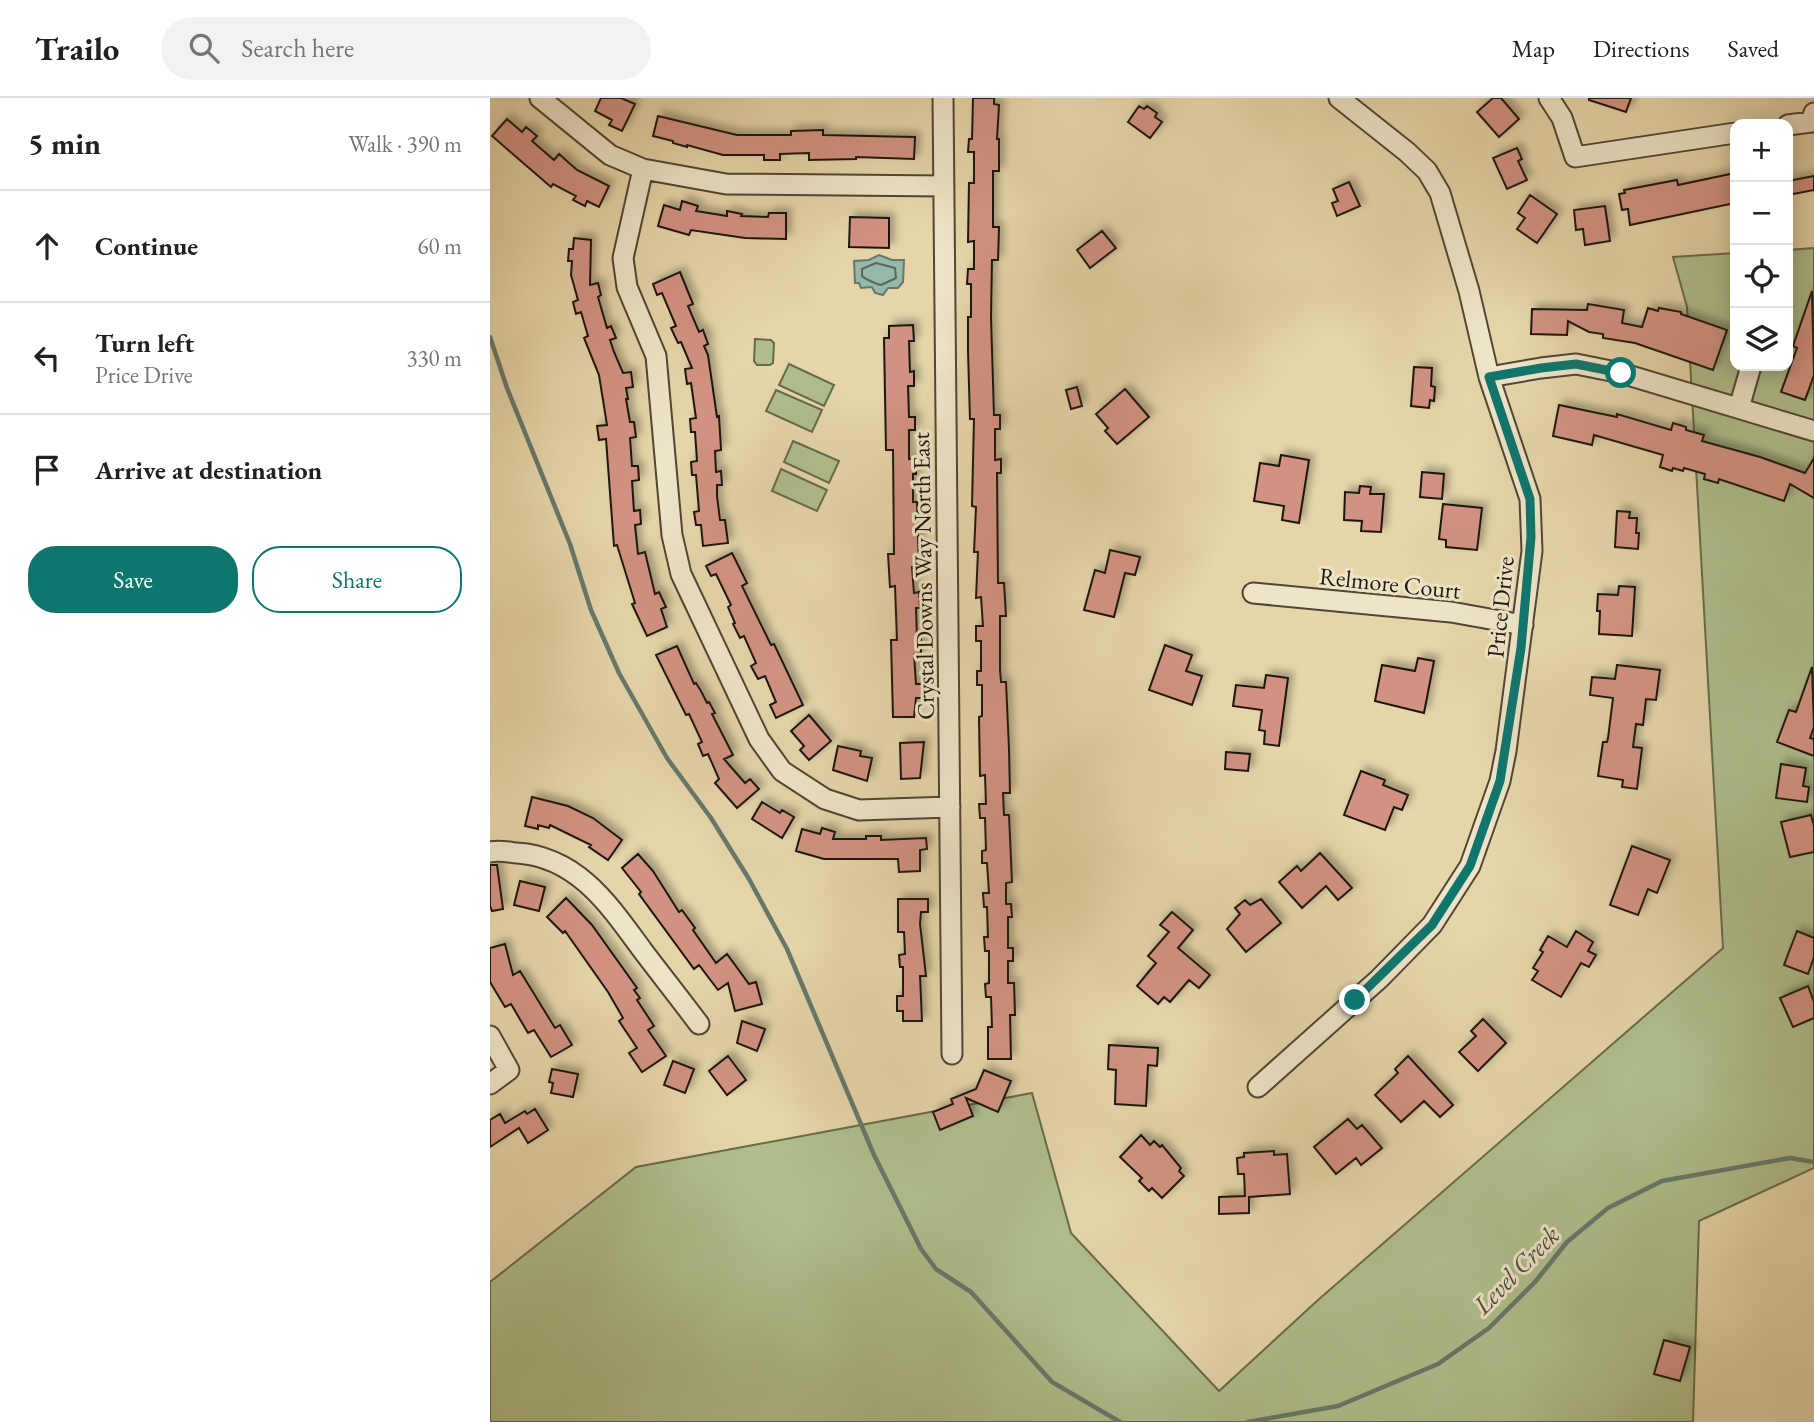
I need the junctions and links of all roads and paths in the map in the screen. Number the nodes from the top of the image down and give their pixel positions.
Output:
1 (540, 98) edge
2 (943, 98) edge
3 (1339, 98) edge
4 (1549, 98) edge
5 (1814, 113) edge
6 (1793, 124) edge
7 (1730, 134) edge
8 (643, 169) junction
9 (944, 186) junction
10 (1750, 371) edge
11 (1489, 377) junction
12 (1739, 408) junction
13 (1814, 431) edge
14 (1253, 593) dead end
15 (1523, 625) junction
16 (950, 807) junction
17 (490, 852) edge
18 (699, 1024) dead end
19 (490, 1036) edge
20 (952, 1054) dead end
21 (490, 1084) edge
22 (1258, 1087) dead end

1 - 8 street
2 - 9 street, Crystal Downs Way North East
3 - 11 street, Price Drive
4 - 7 street
5 - 6 street
8 - 9 street
8 - 16 street
9 - 16 street, Crystal Downs Way North East
10 - 12 street
11 - 12 street
11 - 15 street, Price Drive
12 - 13 street
14 - 15 street, Relmore Court
15 - 22 street, Price Drive
16 - 20 street, Crystal Downs Way North East
17 - 18 street
19 - 21 street

